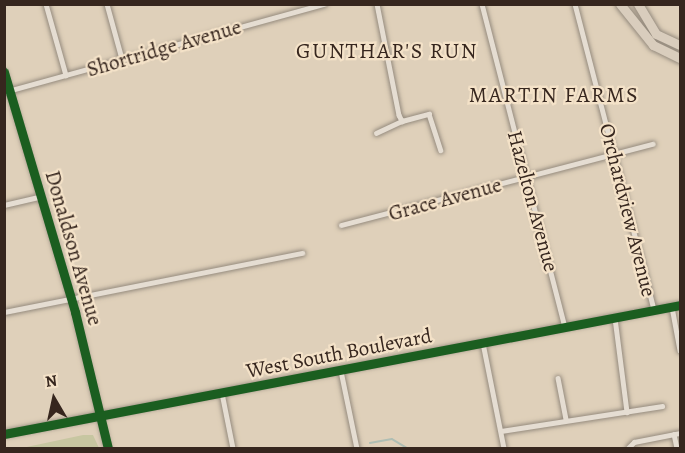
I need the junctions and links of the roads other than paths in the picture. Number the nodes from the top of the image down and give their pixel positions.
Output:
1 (46, 4) edge
2 (107, 4) edge
3 (324, 4) edge
4 (376, 4) edge
5 (482, 4) edge
6 (575, 4) edge
7 (620, 4) edge
8 (638, 4) edge
9 (681, 45) edge
10 (681, 58) edge
11 (122, 59) junction
12 (4, 72) edge
13 (66, 75) junction
14 (12, 90) junction
15 (4, 92) edge
16 (402, 121) junction
17 (376, 133) dead end
18 (653, 144) dead end
19 (441, 150) dead end
20 (614, 155) junction
21 (526, 178) junction
22 (39, 196) junction
23 (4, 205) edge
24 (341, 225) dead end
25 (302, 253) dead end
26 (71, 298) junction
27 (681, 305) edge
28 (672, 307) junction
29 (654, 310) junction
30 (4, 312) edge
31 (615, 318) junction
32 (565, 327) junction
33 (483, 343) junction
34 (681, 350) edge
35 (341, 371) junction
36 (558, 378) dead end
37 (222, 393) junction
38 (662, 406) dead end
39 (627, 412) junction
40 (101, 417) junction
41 (566, 419) junction
42 (501, 431) junction
43 (681, 433) edge
44 (4, 434) edge
45 (674, 435) junction
46 (108, 448) edge
47 (233, 448) edge
48 (357, 448) edge
49 (504, 448) edge
50 (628, 448) edge
51 (677, 448) edge

1 - 13 street
2 - 11 street
3 - 11 street, Shortridge Avenue
4 - 16 street
5 - 21 street, Hazelton Avenue
6 - 20 street, Orchardview Avenue
7 - 10 highway
8 - 9 highway
11 - 13 street, Shortridge Avenue
12 - 14 street, Donaldson Avenue
13 - 14 street, Shortridge Avenue
14 - 15 street, Shortridge Avenue
14 - 22 street, Donaldson Avenue
16 - 17 street
16 - 19 street
18 - 20 street, Grace Avenue
20 - 21 street, Grace Avenue
20 - 29 street, Orchardview Avenue
21 - 24 street, Grace Avenue
21 - 32 street, Hazelton Avenue
22 - 23 street
22 - 26 street, Donaldson Avenue
25 - 26 street
26 - 30 street
26 - 40 street, Donaldson Avenue
27 - 28 street, West South Boulevard
28 - 29 street, West South Boulevard
28 - 34 street
29 - 31 street, West South Boulevard
31 - 32 street, West South Boulevard
31 - 39 street
32 - 33 street, West South Boulevard
33 - 35 street, West South Boulevard
33 - 42 street
35 - 37 street, West South Boulevard
35 - 48 street
36 - 41 street
37 - 40 street, West South Boulevard
37 - 47 street
38 - 39 street
39 - 41 street
40 - 44 street, West South Boulevard
40 - 46 street, Donaldson Avenue
41 - 42 street
42 - 49 street
43 - 45 street
45 - 50 street
45 - 51 street

